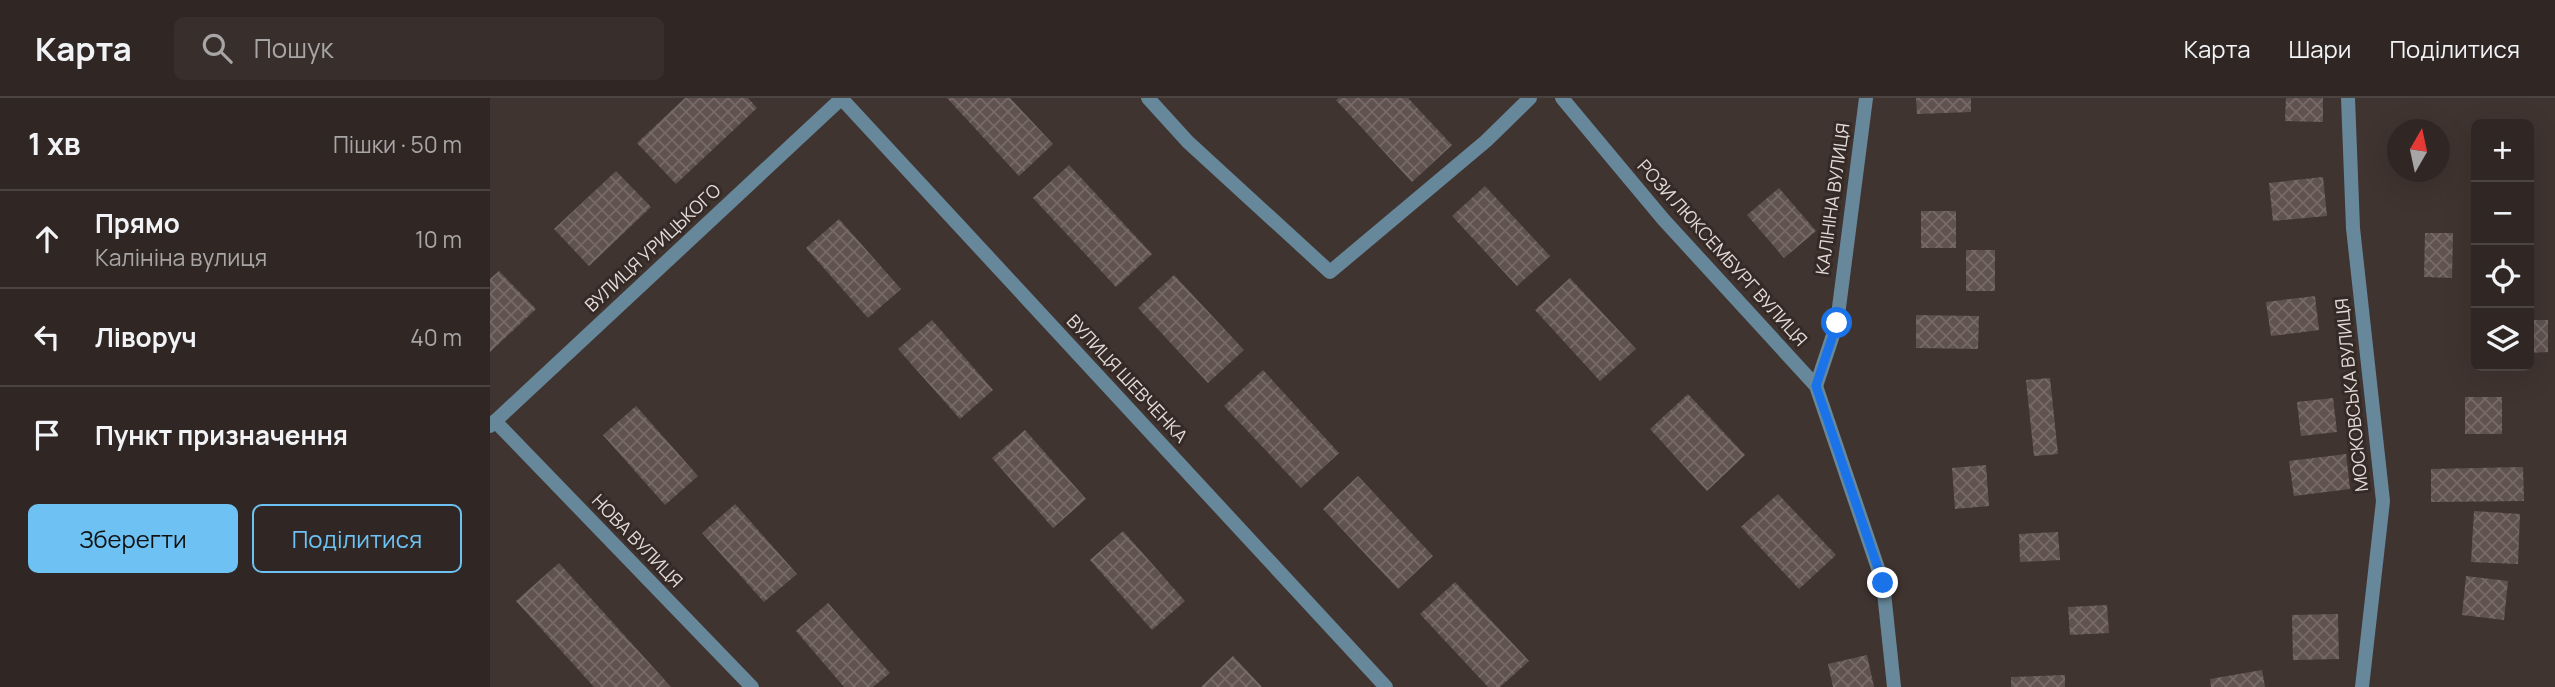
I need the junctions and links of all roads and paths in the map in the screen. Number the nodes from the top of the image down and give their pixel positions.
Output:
1 (841, 98) edge
2 (1148, 98) edge
3 (1531, 98) edge
4 (1562, 98) edge
5 (1866, 98) edge
6 (2348, 98) edge
7 (1816, 386) junction
8 (493, 424) edge
9 (752, 687) edge
10 (1386, 687) edge
11 (1894, 687) edge
12 (2362, 687) edge

1 - 8 street, ВУЛИЦЯ УРИЦЬКОГО
1 - 10 street, ВУЛИЦЯ ШЕВЧЕНКА
2 - 3 street
4 - 7 street, РОЗИ ЛЮКСЕМБУРГ ВУЛИЦЯ
5 - 7 street, КАЛІНІНА ВУЛИЦЯ
6 - 12 street, МОСКОВСЬКА ВУЛИЦЯ
7 - 11 street, РОЗИ ЛЮКСЕМБУРГ ВУЛИЦЯ
8 - 9 street, НОВА ВУЛИЦЯ

